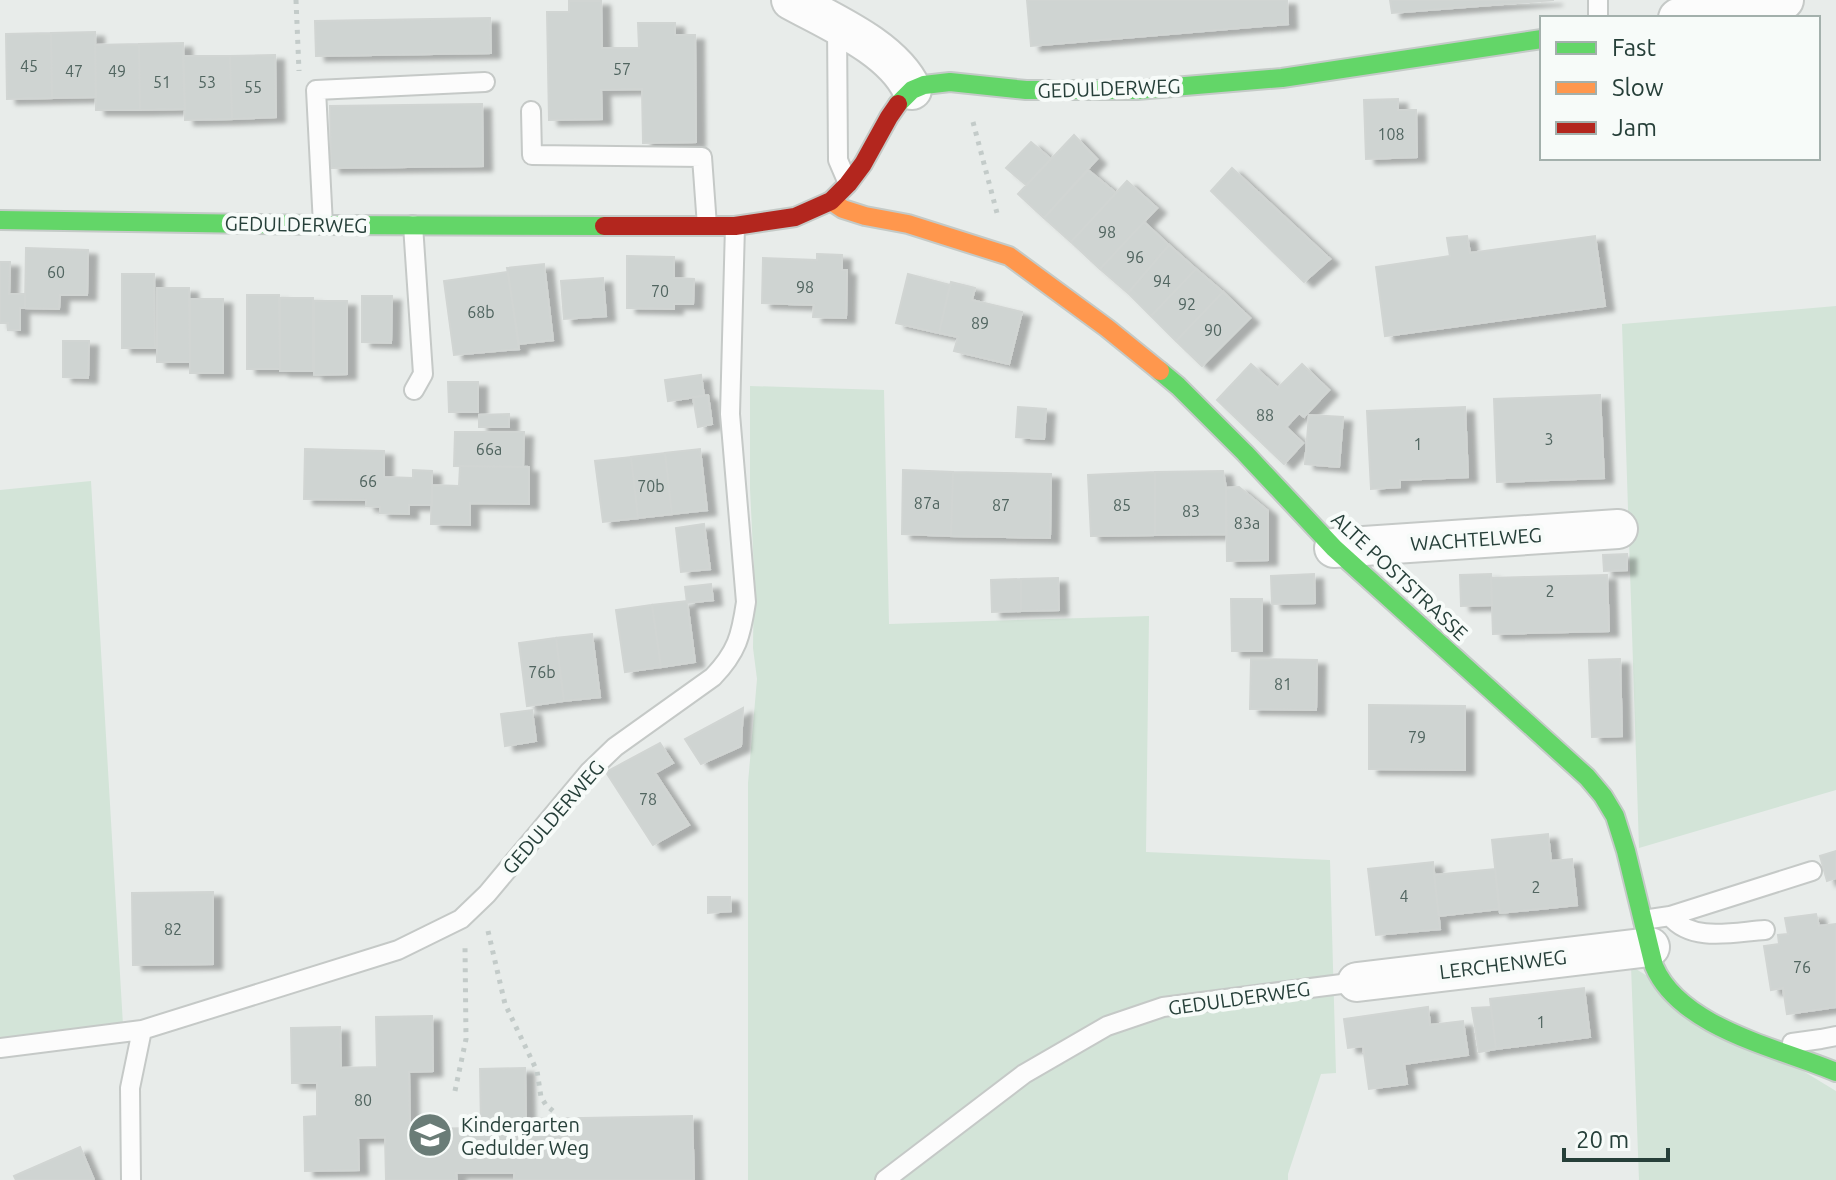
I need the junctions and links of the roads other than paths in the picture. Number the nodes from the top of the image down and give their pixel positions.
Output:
1 (791, 0) edge
2 (1784, 0) edge
3 (1730, 4) edge
4 (1685, 16) edge
5 (837, 26) junction
6 (1540, 39) edge
7 (485, 82) dead end
8 (912, 90) junction
9 (531, 111) dead end
10 (848, 184) junction
11 (831, 201) junction
12 (4, 213) edge
13 (323, 225) junction
14 (413, 225) junction
15 (707, 226) junction
16 (735, 226) junction
17 (414, 390) dead end
18 (1618, 529) dead end
19 (1334, 548) junction
20 (1812, 871) dead end
21 (1654, 928) junction
22 (1765, 930) dead end
23 (1357, 982) joint
24 (142, 1030) junction
25 (1836, 1036) edge
26 (1768, 1046) junction
27 (0, 1048) edge
28 (1836, 1072) edge
29 (131, 1180) edge
30 (885, 1180) edge

1 - 5 street
2 - 3 street
3 - 4 street
5 - 8 street
5 - 10 lane
6 - 8 street, GEDULDERWEG
7 - 13 lane
8 - 10 street, GEDULDERWEG
9 - 15 lane
10 - 11 street, GEDULDERWEG
11 - 16 street, GEDULDERWEG
11 - 19 street, ALTE POSTSTRASSE
12 - 13 street, GEDULDERWEG
13 - 14 street, GEDULDERWEG
14 - 15 street, GEDULDERWEG
14 - 17 lane
15 - 16 street, GEDULDERWEG
16 - 24 lane, GEDULDERWEG
18 - 19 street, WACHTELWEG
19 - 21 street, ALTE POSTSTRASSE
20 - 21 lane
21 - 22 lane
21 - 23 street, LERCHENWEG
21 - 26 street, ALTE POSTSTRASSE
23 - 30 lane, GEDULDERWEG
24 - 27 lane, GEDULDERWEG
24 - 29 lane
25 - 26 lane
26 - 28 street, ALTE POSTSTRASSE

